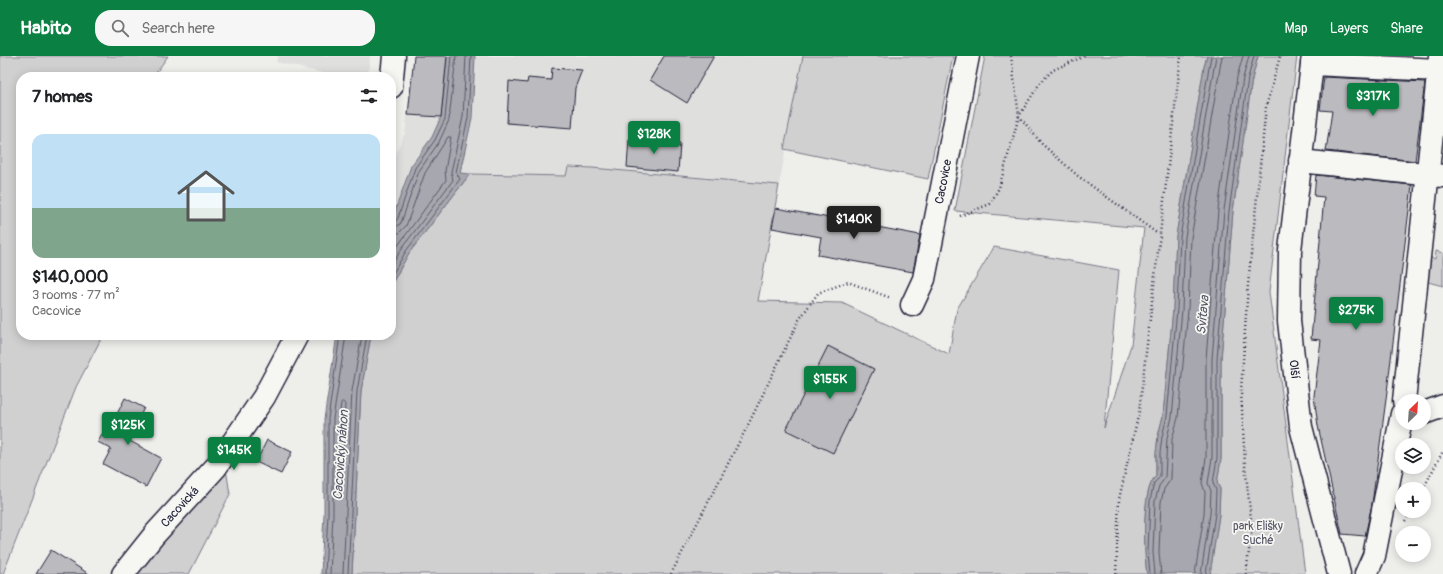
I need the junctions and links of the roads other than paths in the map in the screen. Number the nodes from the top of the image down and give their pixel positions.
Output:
1 (394, 56) edge
2 (968, 56) edge
3 (1312, 60) edge
4 (1440, 63) edge
5 (392, 72) edge
6 (1300, 161) junction
7 (1435, 176) edge
8 (912, 305) road end
9 (294, 340) edge
10 (1405, 394) edge
11 (1443, 406) edge
12 (1431, 410) edge
13 (1399, 430) edge
14 (123, 574) edge
15 (1339, 574) edge
16 (1366, 574) edge

1 - 5 street
2 - 8 street, Cacovice
3 - 4 street, Olší
3 - 6 street, Olší
4 - 7 street, Olší
6 - 7 street
6 - 15 street, Olší
7 - 10 street, Olší
9 - 14 street, Cacovická
11 - 12 street
13 - 16 street

